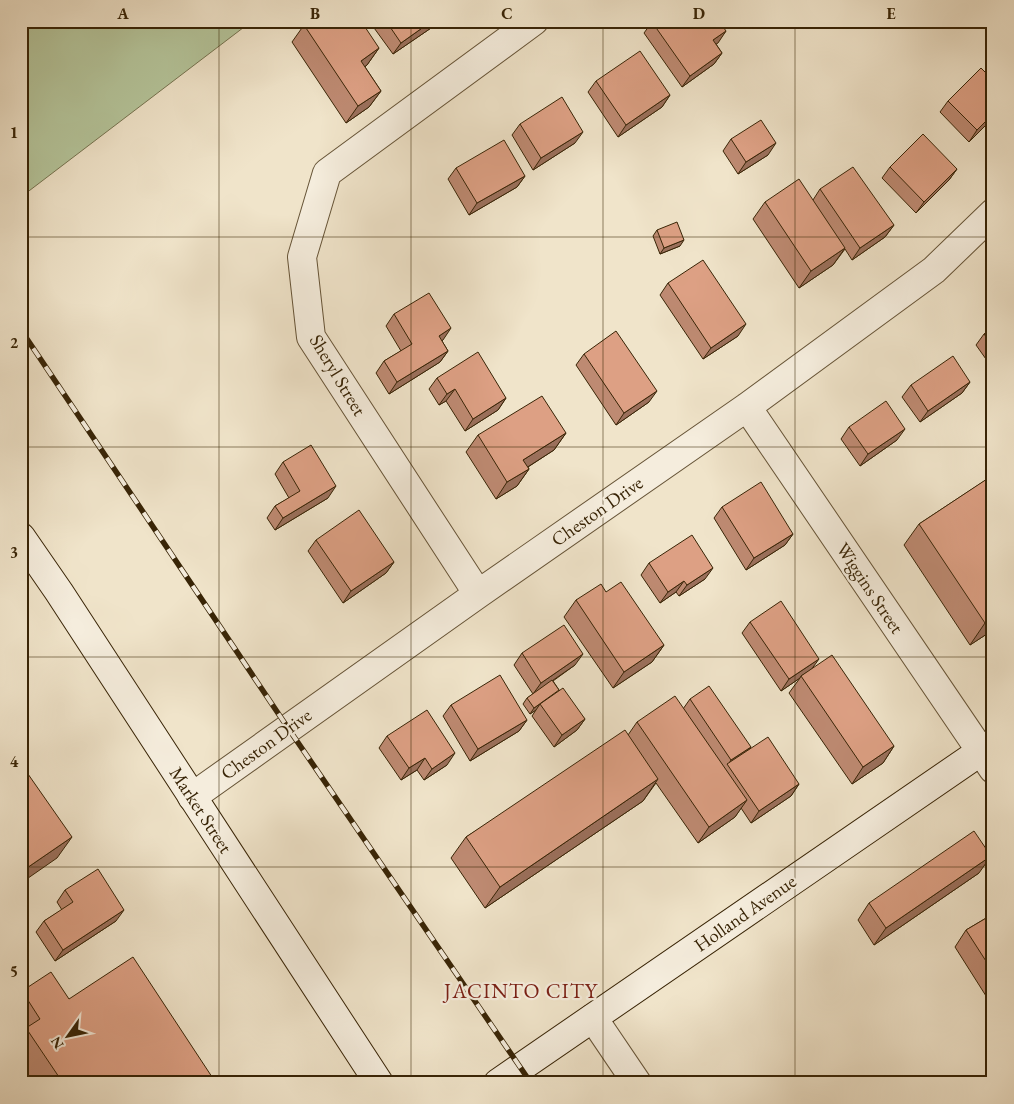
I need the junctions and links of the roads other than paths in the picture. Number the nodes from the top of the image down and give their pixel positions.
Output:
1 (534, 21) edge
2 (993, 213) edge
3 (747, 407) junction
4 (21, 537) edge
5 (478, 594) junction
6 (989, 755) edge
7 (192, 797) junction
8 (593, 1018) junction
9 (379, 1083) edge
10 (498, 1083) edge
11 (636, 1083) edge

1 - 5 street, Sheryl Street
2 - 3 street, Cheston Drive
3 - 5 street, Cheston Drive
3 - 6 street, Wiggins Street
4 - 7 street, Market Street
5 - 7 street, Cheston Drive
6 - 8 street, Holland Avenue
7 - 9 street, Market Street
8 - 10 street, Holland Avenue
8 - 11 street

